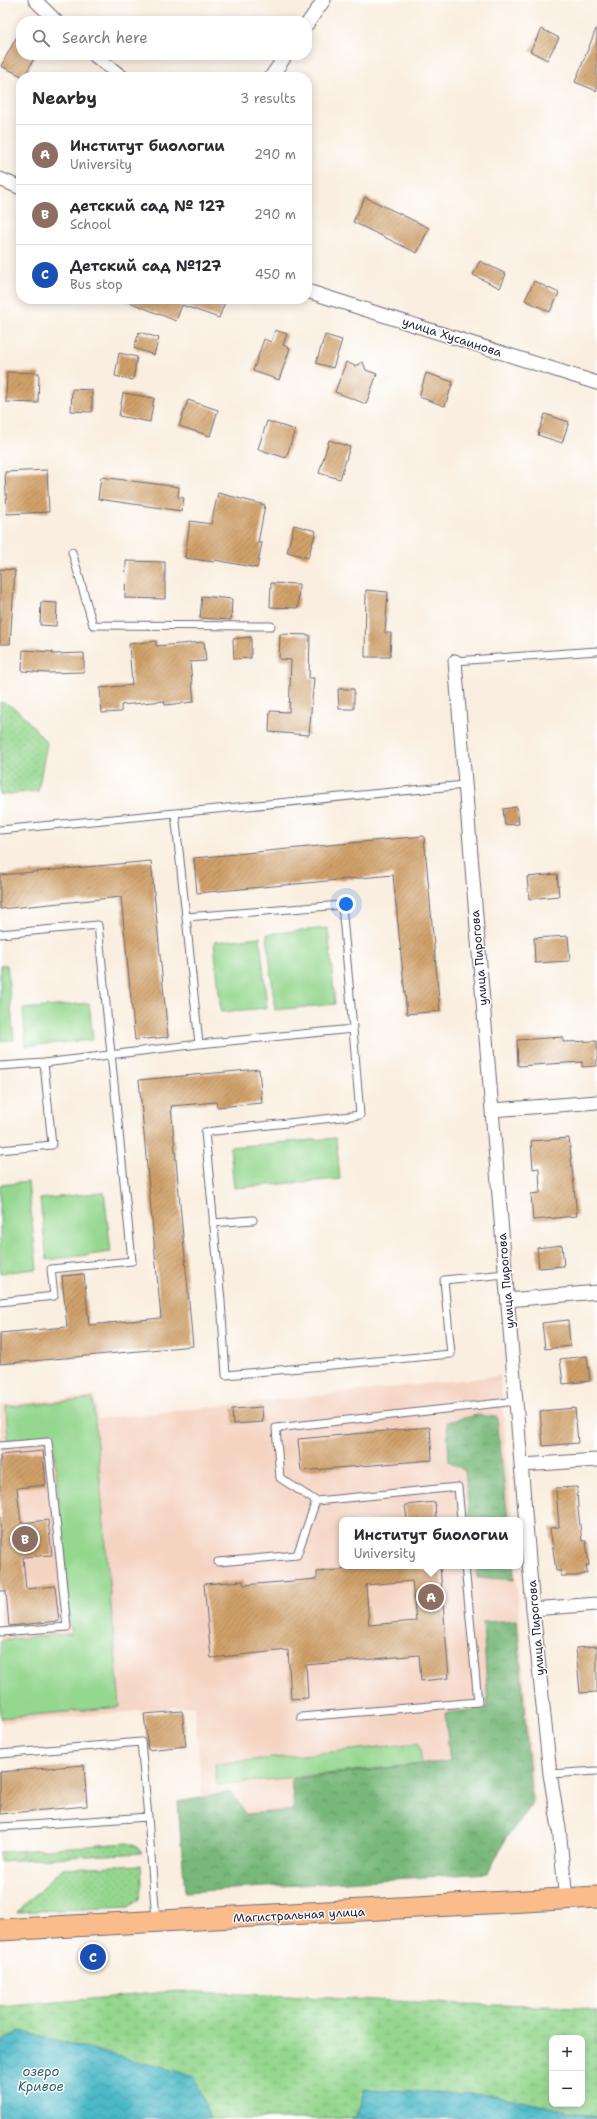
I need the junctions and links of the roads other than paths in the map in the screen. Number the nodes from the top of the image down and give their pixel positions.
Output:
1 (35, 0) edge
2 (324, 0) edge
3 (51, 16) edge
4 (312, 17) edge
5 (100, 60) edge
6 (283, 60) edge
7 (116, 72) edge
8 (274, 72) edge
9 (0, 179) edge
10 (16, 186) edge
11 (312, 293) edge
12 (597, 384) edge
13 (72, 552) dead end
14 (271, 626) dead end
15 (597, 651) edge
16 (455, 661) joint
17 (465, 785) junction
18 (175, 813) junction
19 (0, 830) edge
20 (186, 918) junction
21 (0, 934) edge
22 (353, 1029) junction
23 (199, 1044) junction
24 (112, 1054) junction
25 (44, 1063) junction
26 (0, 1066) edge
27 (597, 1102) edge
28 (492, 1110) junction
29 (0, 1150) edge
30 (254, 1220) dead end
31 (214, 1224) junction
32 (505, 1274) junction
33 (597, 1292) edge
34 (508, 1300) junction
35 (0, 1302) edge
36 (517, 1401) junction
37 (0, 1446) edge
38 (597, 1460) edge
39 (522, 1465) junction
40 (316, 1501) junction
41 (461, 1517) edge
42 (218, 1562) dead end
43 (465, 1569) edge
44 (597, 1604) edge
45 (533, 1609) junction
46 (0, 1632) edge
47 (301, 1717) dead end
48 (0, 1754) edge
49 (597, 1771) edge
50 (550, 1774) junction
51 (148, 1817) junction
52 (0, 1827) edge
53 (597, 1897) edge
54 (566, 1900) junction
55 (156, 1922) junction
56 (0, 1930) edge

1 - 3 street
2 - 4 street
5 - 7 street
6 - 8 street
9 - 10 street
11 - 12 street, улица Хусаинова
13 - 14 lane
15 - 16 lane
16 - 17 street, улица Пирогова
17 - 18 lane
17 - 28 street, улица Пирогова
18 - 19 lane
18 - 20 lane
20 - 22 lane
20 - 23 lane
21 - 24 lane
22 - 23 lane
22 - 31 lane
23 - 24 lane
24 - 25 lane
24 - 35 lane
25 - 26 lane
25 - 29 lane
27 - 28 street
28 - 32 street, улица Пирогова
30 - 31 lane
31 - 32 lane
32 - 34 street, улица Пирогова
33 - 34 street
34 - 36 street, улица Пирогова
36 - 39 street, улица Пирогова
36 - 40 lane
37 - 46 lane
38 - 39 street
39 - 45 street, улица Пирогова
40 - 41 lane
40 - 42 lane
43 - 47 lane
44 - 45 street
45 - 50 street, улица Пирогова
48 - 51 lane
49 - 50 lane
50 - 54 street, улица Пирогова
51 - 52 lane
51 - 55 lane
53 - 54 main road, Магистральная улица
54 - 55 main road, Магистральная улица
55 - 56 main road, Магистральная улица

